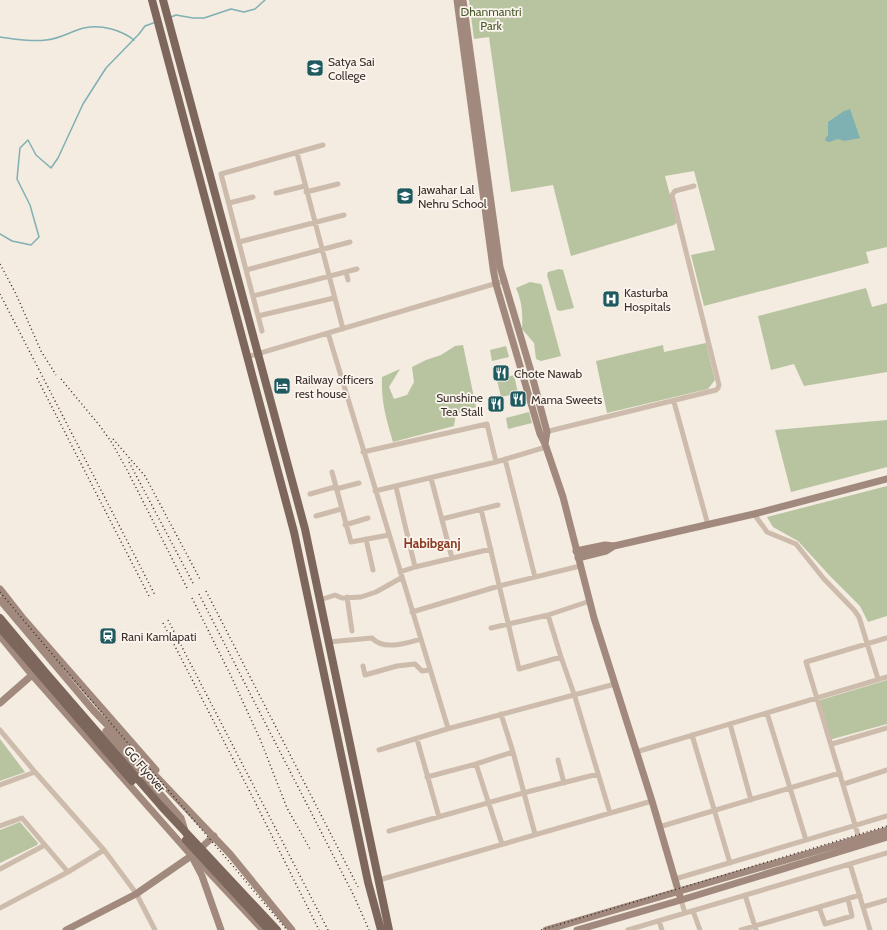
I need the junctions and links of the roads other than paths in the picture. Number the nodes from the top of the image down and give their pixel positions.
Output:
1 (457, 0) edge
2 (463, 0) edge
3 (163, 1) edge
4 (152, 3) edge
5 (468, 56) junction
6 (323, 145) dead end
7 (297, 153) junction
8 (338, 184) dead end
9 (305, 186) junction
10 (694, 186) dead end
11 (306, 192) junction
12 (276, 193) dead end
13 (253, 197) dead end
14 (229, 203) junction
15 (344, 215) dead end
16 (314, 222) junction
17 (239, 242) junction
18 (350, 242) dead end
19 (322, 250) junction
20 (357, 269) dead end
21 (246, 270) junction
22 (346, 272) junction
23 (328, 277) junction
24 (348, 280) dead end
25 (504, 281) junction
26 (496, 284) junction
27 (253, 296) junction
28 (334, 298) junction
29 (258, 316) junction
30 (342, 329) junction
31 (262, 331) dead end
32 (328, 333) junction
33 (258, 354) junction
34 (247, 357) junction
35 (529, 363) junction
36 (521, 366) junction
37 (674, 402) junction
38 (543, 433) junction
39 (546, 446) junction
40 (364, 452) junction
41 (505, 459) junction
42 (496, 462) junction
43 (332, 472) dead end
44 (431, 478) junction
45 (887, 479) edge
46 (359, 483) dead end
47 (396, 487) junction
48 (336, 488) junction
49 (375, 491) junction
50 (310, 494) dead end
51 (498, 505) dead end
52 (341, 509) junction
53 (481, 509) junction
54 (754, 514) junction
55 (316, 516) dead end
56 (368, 518) dead end
57 (442, 519) junction
58 (345, 525) junction
59 (708, 525) junction
60 (389, 535) junction
61 (366, 539) junction
62 (491, 549) junction
63 (577, 554) junction
64 (452, 558) junction
65 (580, 566) junction
66 (415, 567) junction
67 (373, 570) dead end
68 (400, 575) junction
69 (535, 577) junction
70 (499, 586) junction
71 (0, 589) edge
72 (347, 597) junction
73 (0, 600) edge
74 (320, 600) junction
75 (590, 601) junction
76 (0, 606) edge
77 (412, 612) junction
78 (548, 615) junction
79 (0, 618) edge
80 (508, 624) junction
81 (0, 628) edge
82 (491, 628) dead end
83 (352, 631) dead end
84 (0, 636) edge
85 (887, 638) edge
86 (421, 639) junction
87 (328, 642) junction
88 (866, 644) junction
89 (561, 657) junction
90 (363, 666) dead end
91 (430, 670) junction
92 (32, 675) junction
93 (887, 677) edge
94 (878, 679) junction
95 (615, 684) junction
96 (574, 694) junction
97 (817, 698) junction
98 (0, 703) edge
99 (505, 713) junction
100 (767, 713) junction
101 (730, 724) junction
102 (448, 728) junction
103 (887, 728) edge
104 (0, 730) edge
105 (692, 735) junction
106 (417, 739) junction
107 (832, 744) junction
108 (379, 750) dead end
109 (513, 752) junction
110 (636, 752) junction
111 (558, 760) dead end
112 (476, 764) junction
113 (355, 768) junction
114 (344, 770) junction
115 (887, 770) edge
116 (35, 772) junction
117 (840, 773) junction
118 (598, 774) junction
119 (427, 777) junction
120 (564, 783) junction
121 (844, 784) junction
122 (0, 785) edge
123 (790, 789) junction
124 (524, 793) junction
125 (751, 800) junction
126 (652, 801) junction
127 (488, 802) junction
128 (714, 811) junction
129 (610, 813) junction
130 (887, 816) edge
131 (439, 817) junction
132 (856, 825) junction
133 (0, 826) edge
134 (659, 827) junction
135 (887, 830) edge
136 (389, 831) dead end
137 (535, 834) junction
138 (214, 836) junction
139 (859, 838) junction
140 (887, 838) edge
141 (806, 840) junction
142 (502, 844) junction
143 (45, 845) junction
144 (104, 850) junction
145 (887, 853) edge
146 (192, 855) junction
147 (730, 862) junction
148 (850, 864) junction
149 (0, 869) edge
150 (68, 872) junction
151 (675, 879) junction
152 (379, 880) junction
153 (679, 892) junction
154 (136, 894) junction
155 (746, 895) junction
156 (860, 895) junction
157 (848, 899) junction
158 (681, 900) junction
159 (887, 900) edge
160 (820, 907) junction
161 (863, 907) junction
162 (0, 908) edge
163 (693, 910) junction
164 (685, 913) junction
165 (659, 921) junction
166 (755, 928) edge
167 (66, 930) edge
168 (155, 930) edge
169 (221, 930) edge
170 (263, 930) edge
171 (269, 930) edge
172 (277, 930) edge
173 (292, 930) edge
174 (381, 930) edge
175 (389, 930) edge
176 (546, 930) edge
177 (577, 930) edge
178 (628, 930) edge
179 (662, 930) edge
180 (700, 930) edge
181 (741, 930) edge
182 (870, 930) edge

1 - 5 main road
2 - 5 main road
3 - 33 main road
4 - 34 main road
5 - 25 main road
5 - 26 main road
6 - 7 street
7 - 9 street
7 - 14 street
8 - 11 street
9 - 11 street
9 - 12 street
10 - 37 street
11 - 16 street
13 - 14 street
14 - 17 street
15 - 16 street
16 - 17 street
16 - 19 street
17 - 21 street
18 - 19 street
19 - 21 street
19 - 23 street
20 - 22 street
21 - 27 street
22 - 23 street
22 - 24 street
23 - 27 street
23 - 28 street
25 - 26 street
25 - 35 main road
26 - 30 street
26 - 36 main road
27 - 29 street
28 - 29 street
28 - 30 street
29 - 31 street
30 - 32 street
32 - 33 street
32 - 40 street
33 - 34 street
33 - 74 main road
34 - 114 main road
35 - 36 main road
35 - 38 main road
36 - 38 main road
37 - 38 street
37 - 59 street
38 - 39 main road
39 - 41 street
39 - 63 main road
40 - 42 street
40 - 49 street
41 - 42 street
41 - 69 street
42 - 44 street
43 - 48 street
44 - 47 street
44 - 57 street
45 - 54 main road
46 - 48 street
47 - 49 street
47 - 66 street
48 - 50 street
48 - 52 street
49 - 60 street
51 - 53 street
52 - 55 street
52 - 58 street
53 - 57 street
53 - 62 street
54 - 59 main road
54 - 88 street
56 - 58 street
57 - 64 street
58 - 61 street
59 - 63 main road
60 - 61 street
60 - 68 street
61 - 67 street
62 - 64 street
62 - 70 street
63 - 65 main road
64 - 66 street
65 - 69 street
65 - 75 main road
66 - 68 street
68 - 72 street
68 - 77 street
69 - 70 street
70 - 77 street
70 - 80 street
71 - 138 main road
72 - 74 street
72 - 83 street
73 - 138 main road
74 - 87 main road
75 - 78 street
75 - 95 main road
76 - 146 main road
77 - 86 street
78 - 80 street
78 - 89 street
79 - 172 main road, GG Flyover, bridge
80 - 82 street
80 - 89 street
81 - 171 main road, GG Flyover, bridge
84 - 92 main road
85 - 88 street
86 - 87 street
86 - 91 street
87 - 113 main road
88 - 94 street
88 - 97 street
89 - 96 street
90 - 91 street
91 - 102 street
92 - 98 main road
92 - 146 main road
93 - 94 street
94 - 97 street
95 - 96 street
95 - 110 main road
96 - 99 street
96 - 118 street
97 - 100 street
97 - 107 street
99 - 102 street
99 - 109 street
100 - 101 street
100 - 123 street
101 - 105 street
101 - 125 street
102 - 106 street
103 - 107 street
104 - 116 street
105 - 110 street
105 - 128 street
106 - 108 street
106 - 119 street
107 - 117 street
109 - 112 street
109 - 124 street
110 - 126 main road
111 - 120 street
112 - 119 street
112 - 127 street
113 - 114 main road
113 - 152 main road
114 - 174 main road
115 - 121 street
116 - 122 street
116 - 144 street
117 - 121 street
117 - 123 street
118 - 120 street
118 - 129 street
119 - 131 street
120 - 124 street
121 - 132 street
123 - 125 street
123 - 141 street
124 - 127 street
124 - 137 street
125 - 128 street
126 - 129 street
126 - 134 main road
127 - 131 street
127 - 142 street
128 - 134 street
128 - 147 street
129 - 137 street
130 - 132 street
131 - 136 street
132 - 139 street
132 - 141 street
133 - 143 street
134 - 151 main road
135 - 139 main road
137 - 142 street
138 - 146 main road
138 - 173 main road
139 - 153 main road
140 - 158 main road
141 - 147 street
142 - 152 street
143 - 149 street
143 - 150 street
144 - 150 street
144 - 154 street
145 - 148 street
146 - 154 main road
146 - 169 main road
146 - 170 main road
147 - 151 street
148 - 155 street
148 - 156 street
150 - 162 street
151 - 153 main road
152 - 175 main road
153 - 158 main road
153 - 176 main road
154 - 167 main road
154 - 168 street
155 - 163 street
155 - 166 street
156 - 157 street
156 - 161 street
157 - 160 street
157 - 160 street
158 - 164 street
158 - 177 main road
159 - 161 street
160 - 166 street
161 - 182 street
163 - 164 street
163 - 180 street
164 - 165 street
165 - 178 street
165 - 179 street
166 - 181 street

